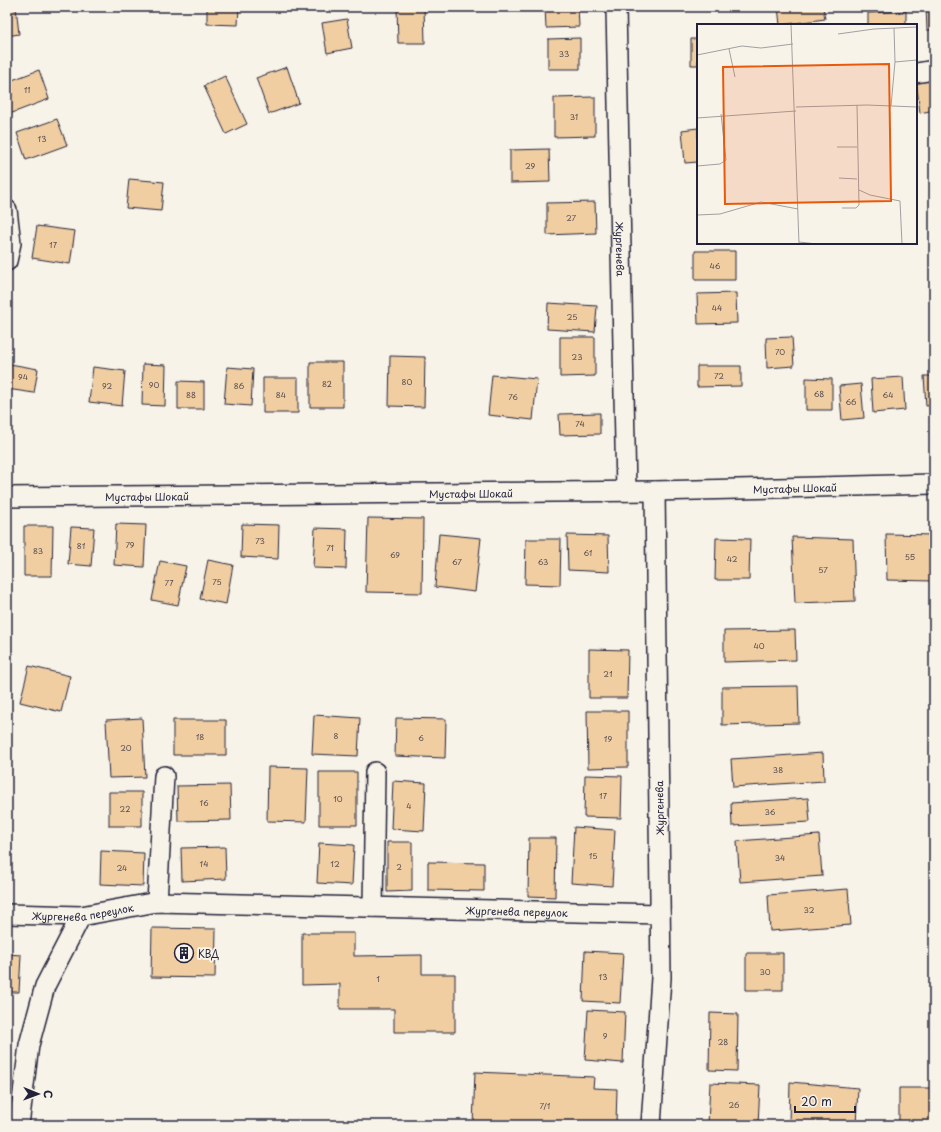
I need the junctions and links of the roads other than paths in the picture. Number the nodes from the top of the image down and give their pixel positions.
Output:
1 (616, 7) edge
2 (934, 70) edge
3 (917, 73) edge
4 (7, 210) edge
5 (7, 261) edge
6 (934, 484) edge
7 (626, 491) junction
8 (655, 491) junction
9 (7, 497) edge
10 (375, 772) dead end
11 (164, 776) dead end
12 (157, 902) junction
13 (373, 907) junction
14 (7, 914) edge
15 (660, 914) junction
16 (81, 916) junction
17 (19, 1125) edge
18 (652, 1125) edge

1 - 7 street, Жургенева
2 - 3 street
4 - 5 street
6 - 8 street, Мустафы Шокай
7 - 8 street, Мустафы Шокай
7 - 9 street, Мустафы Шокай
8 - 15 street, Жургенева
10 - 13 street
11 - 12 street
12 - 13 street, Жургенева переулок
12 - 16 street, Жургенева переулок
13 - 15 street, Жургенева переулок
14 - 16 street, Жургенева переулок
15 - 18 street, Жургенева
16 - 17 street

